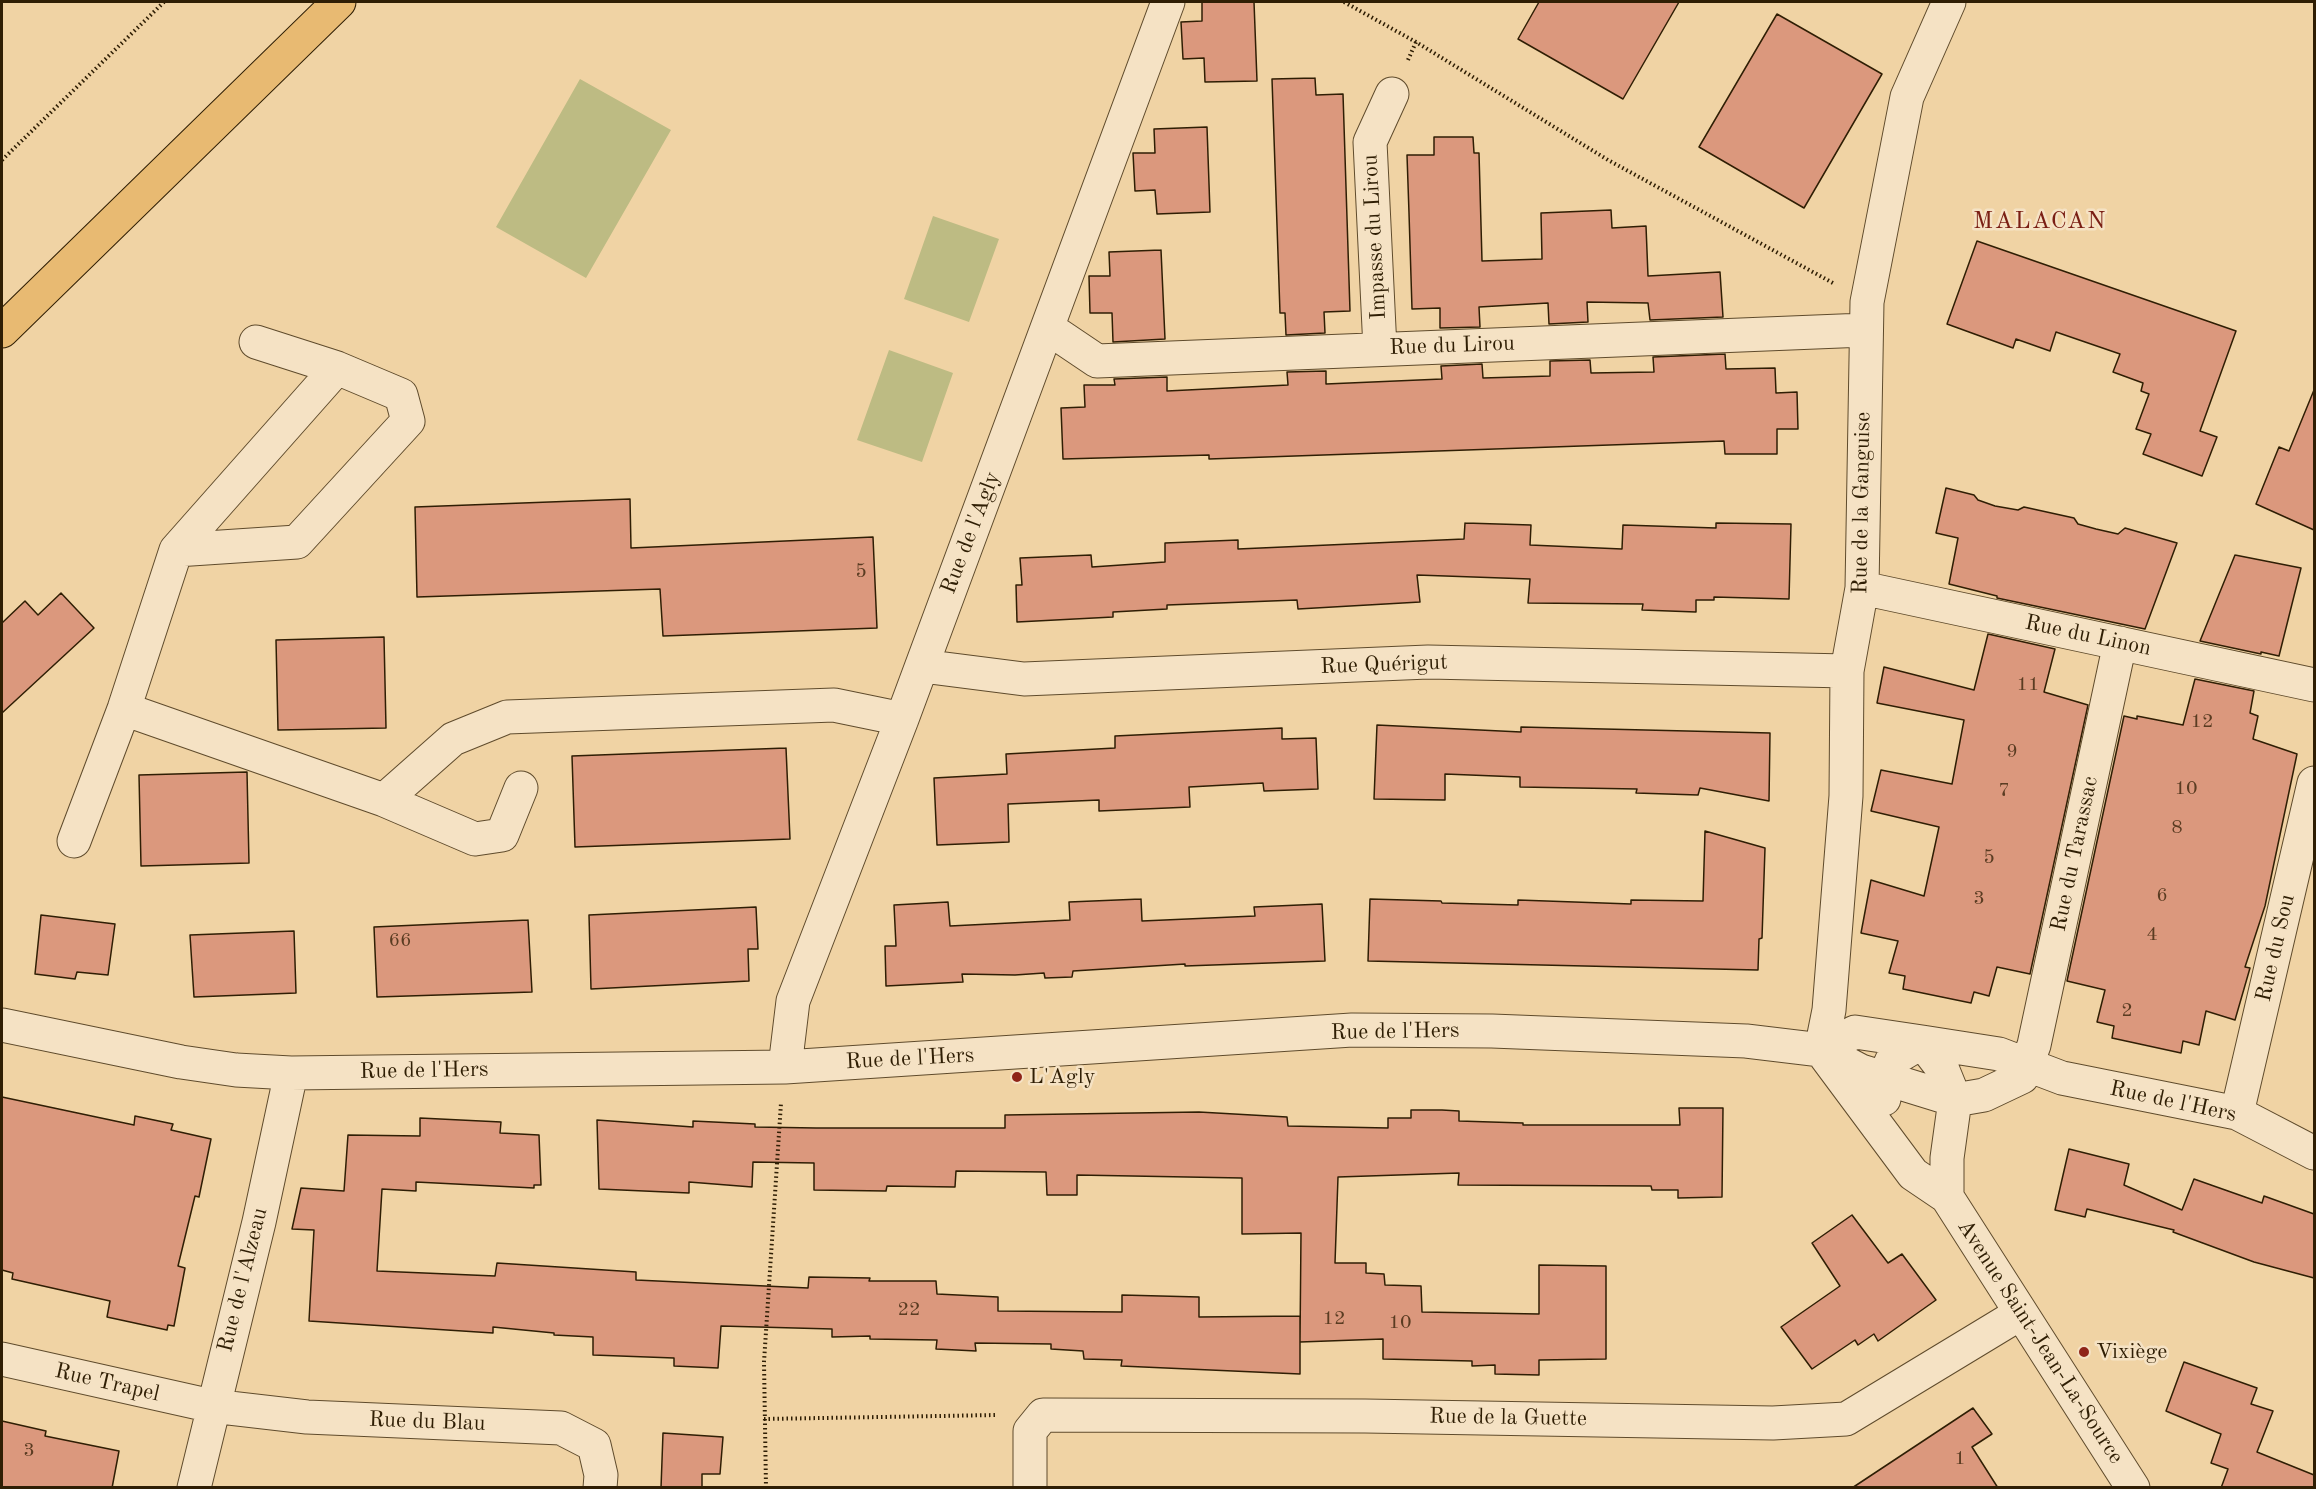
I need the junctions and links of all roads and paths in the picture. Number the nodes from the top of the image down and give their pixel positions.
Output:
1 (164, 2) edge
2 (339, 2) edge
3 (1168, 2) edge
4 (1344, 2) edge
5 (1949, 2) edge
6 (1392, 94) dead end
7 (2, 160) edge
8 (1866, 316) junction
9 (1048, 328) junction
10 (2, 331) edge
11 (256, 342) dead end
12 (1380, 349) junction
13 (337, 368) junction
14 (176, 550) junction
15 (1862, 588) junction
16 (2120, 643) junction
17 (922, 666) junction
18 (1847, 671) junction
19 (2314, 685) edge
20 (124, 708) junction
21 (902, 719) junction
22 (2314, 783) edge
23 (521, 788) dead end
24 (384, 800) junction
25 (74, 841) dead end
26 (2307, 851) edge
27 (2, 1024) edge
28 (1922, 1042) junction
29 (1821, 1050) junction
30 (2027, 1064) junction
31 (785, 1067) junction
32 (291, 1073) junction
33 (1884, 1078) junction
34 (1954, 1100) junction
35 (2236, 1113) junction
36 (1884, 1134) junction
37 (2314, 1154) edge
38 (1947, 1197) junction
39 (2021, 1313) junction
40 (2, 1359) edge
41 (212, 1406) junction
42 (1043, 1415) junction
43 (764, 1419) junction
44 (194, 1488) edge
45 (600, 1488) edge
46 (766, 1488) edge
47 (1030, 1488) edge
48 (2133, 1488) edge

1 - 7 path
2 - 10 main road
3 - 9 street, Rue de l'Agly
4 - 8 path
5 - 8 street, Rue de la Ganguise
6 - 12 street, Impasse du Lirou
8 - 12 street, Rue du Lirou
8 - 15 street, Rue de la Ganguise
9 - 12 street, Rue du Lirou
9 - 17 street, Rue de l'Agly
11 - 13 street
13 - 14 street
13 - 14 street
14 - 20 street
15 - 16 street, Rue du Linon
15 - 18 street, Rue de la Ganguise
16 - 19 street, Rue du Linon
16 - 30 street, Rue du Tarassac
17 - 18 street, Rue Quérigut
17 - 21 street, Rue de l'Agly
18 - 29 street, Rue de la Ganguise
20 - 24 street
20 - 25 street
21 - 24 street
21 - 31 street, Rue de l'Agly
22 - 26 street, Rue du Sou
23 - 24 street
26 - 35 street, Rue du Sou
27 - 32 street, Rue de l'Hers
28 - 29 street, Rue de l'Hers
28 - 30 street, Rue de l'Hers
28 - 33 street
28 - 34 street, Avenue Saint-Jean-La-Source
29 - 31 street, Rue de l'Hers
29 - 33 street, Rue de l'Hers
29 - 36 street, Avenue Saint-Jean-La-Source
30 - 34 street, Rue de l'Hers
30 - 35 street, Rue de l'Hers
31 - 32 street, Rue de l'Hers
31 - 43 path
32 - 41 street, Rue de l'Alzeau
33 - 34 street, Rue de l'Hers
33 - 36 street
34 - 38 street, Avenue Saint-Jean-La-Source
35 - 37 street, Rue de l'Hers
36 - 38 street, Avenue Saint-Jean-La-Source
38 - 39 street, Avenue Saint-Jean-La-Source
39 - 42 street, Rue de la Guette
39 - 48 street, Avenue Saint-Jean-La-Source
40 - 41 street, Rue Trapel
41 - 44 street, Rue de l'Alzeau
41 - 45 street, Rue du Blau
42 - 43 path
42 - 47 street
43 - 46 path

